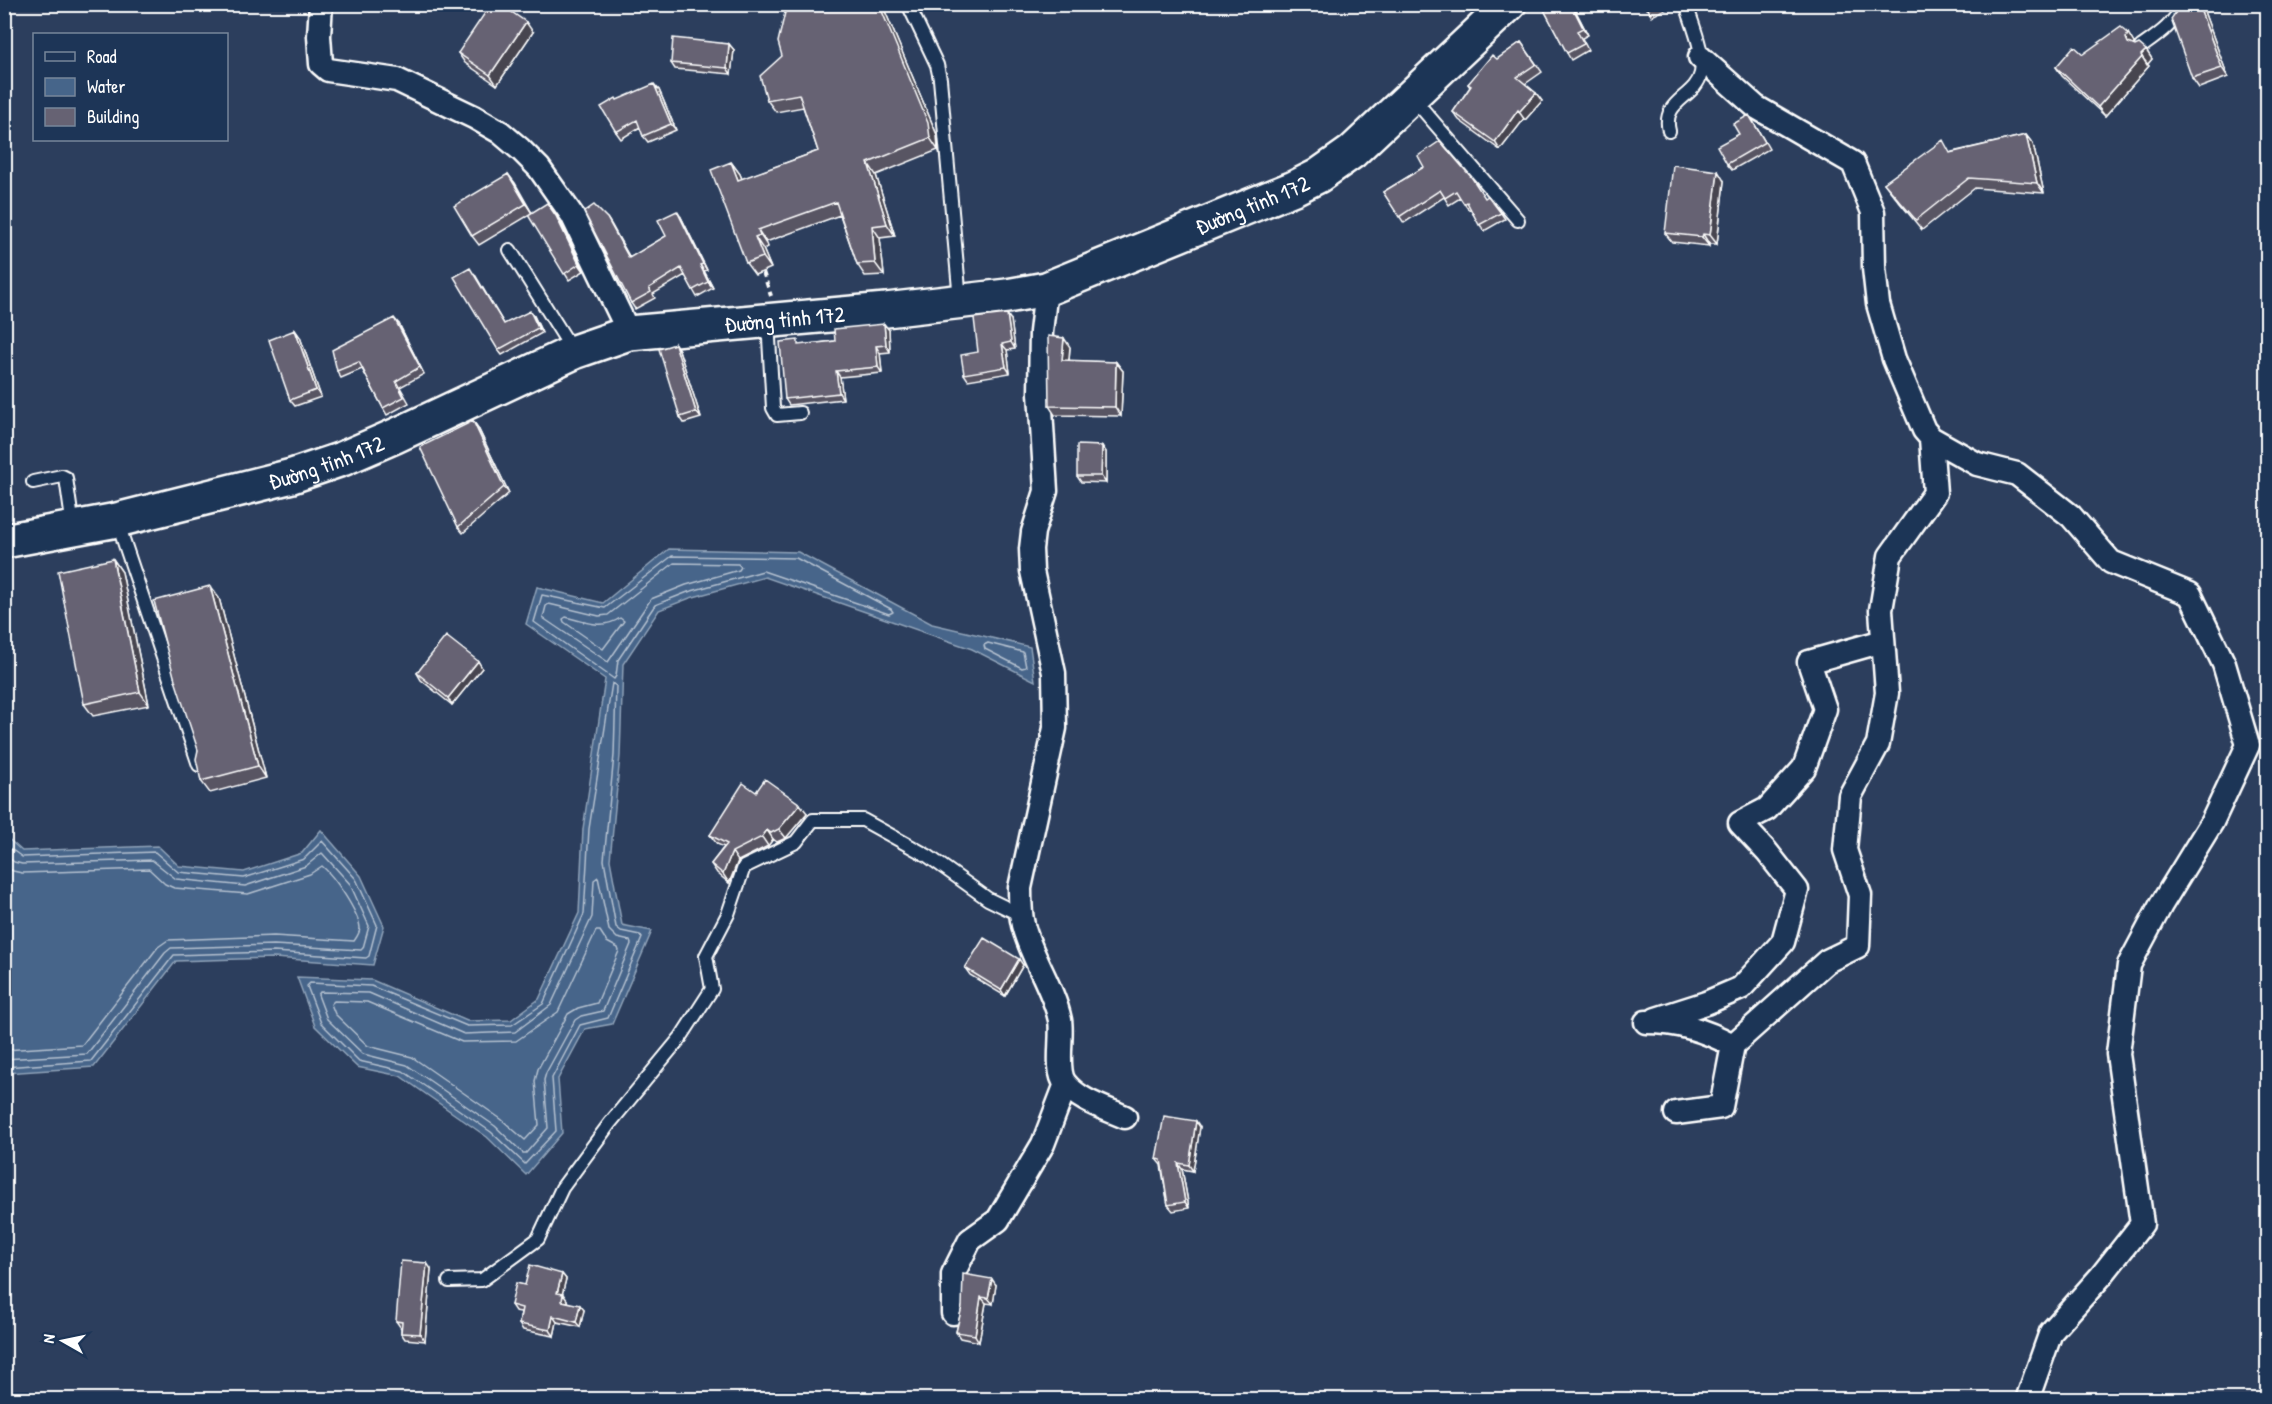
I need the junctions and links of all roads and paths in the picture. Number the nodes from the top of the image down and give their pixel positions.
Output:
1 (321, 4) edge
2 (908, 4) edge
3 (1509, 4) edge
4 (1686, 4) edge
5 (2182, 4) edge
6 (2141, 47) edge
7 (1700, 57) junction
8 (1411, 96) junction
9 (1669, 131) dead end
10 (1518, 220) dead end
11 (510, 250) dead end
12 (1046, 289) junction
13 (960, 302) junction
14 (768, 320) junction
15 (629, 333) junction
16 (574, 352) junction
17 (800, 413) dead end
18 (1931, 438) junction
19 (33, 482) dead end
20 (117, 520) junction
21 (73, 528) junction
22 (4, 542) edge
23 (1883, 641) junction
24 (199, 765) edge
25 (1021, 915) junction
26 (1733, 1045) junction
27 (1066, 1084) junction
28 (1676, 1113) dead end
29 (1125, 1117) dead end
30 (449, 1281) dead end
31 (953, 1313) dead end
32 (2027, 1400) edge

1 - 15 street
2 - 13 lane
3 - 8 main road, Đường tỉnh 172
4 - 7 lane
5 - 6 lane
7 - 9 lane
7 - 18 street
8 - 10 lane
8 - 12 main road, Đường tỉnh 172
11 - 16 lane
12 - 13 main road, Đường tỉnh 172
12 - 25 street
13 - 14 main road, Đường tỉnh 172
14 - 15 main road, Đường tỉnh 172
14 - 17 lane
15 - 16 main road, Đường tỉnh 172
16 - 20 main road, Đường tỉnh 172
18 - 23 street
18 - 32 street
19 - 21 lane
20 - 21 main road, Đường tỉnh 172
20 - 24 lane
21 - 22 main road, Đường tỉnh 172
23 - 26 street
23 - 26 street
25 - 27 street
25 - 30 lane
26 - 28 street
27 - 29 street
27 - 31 street

